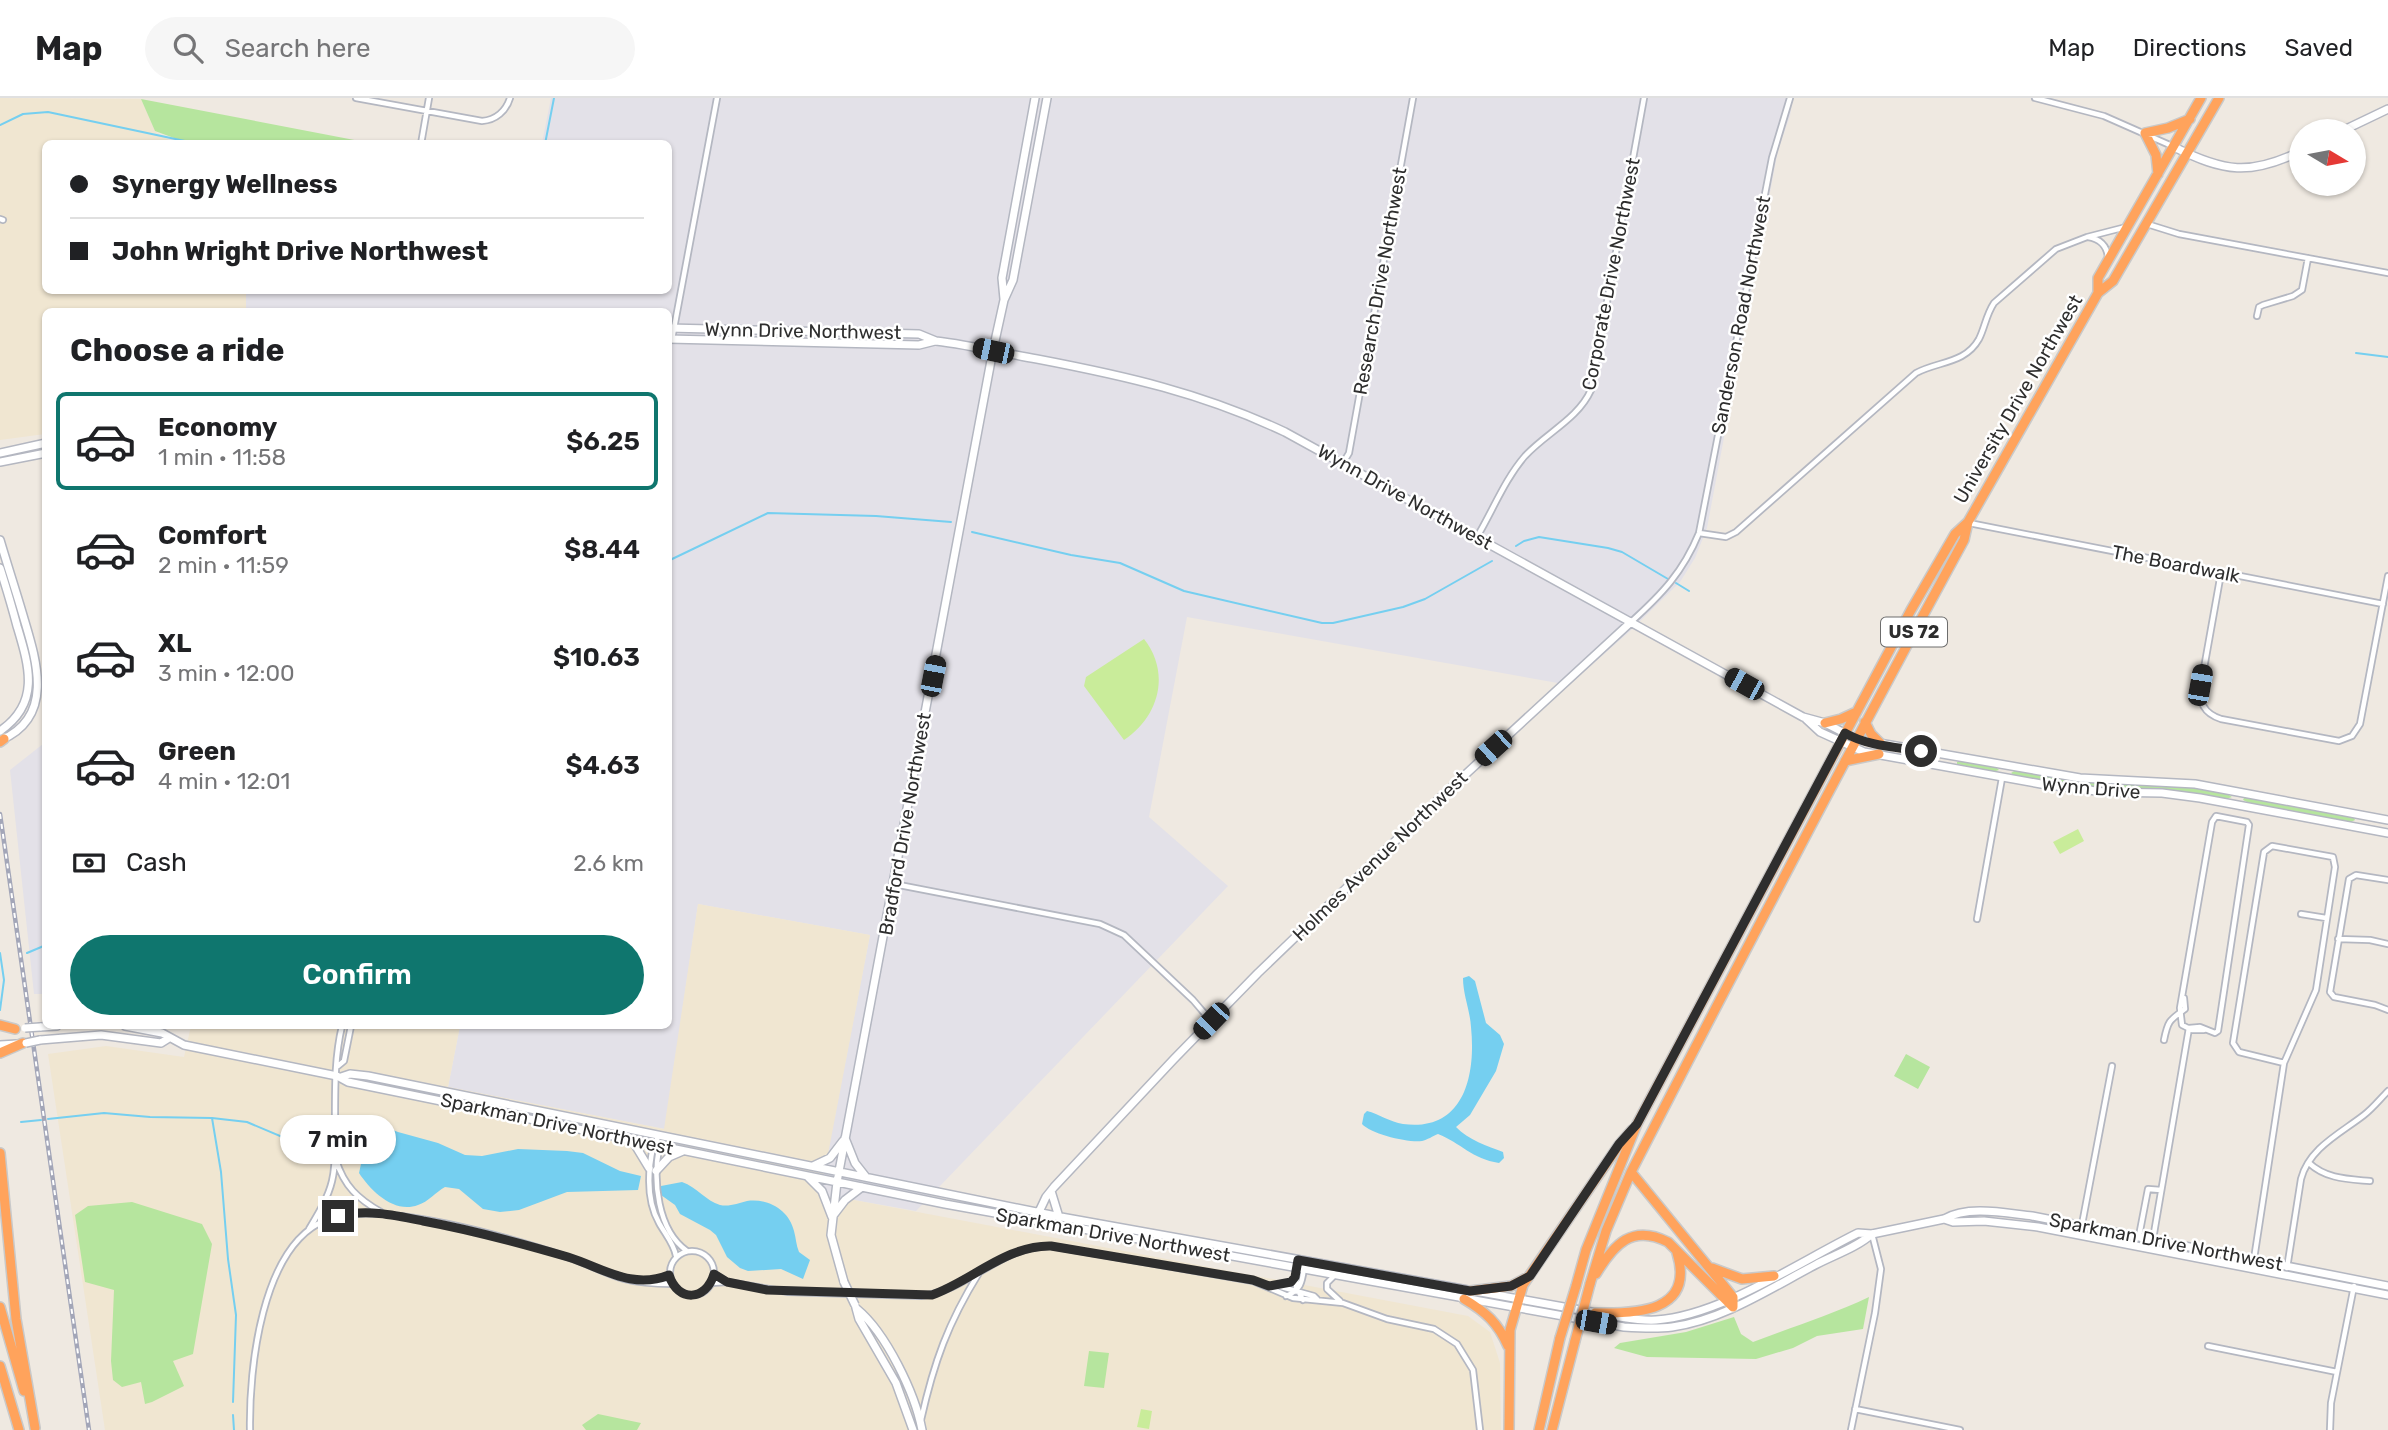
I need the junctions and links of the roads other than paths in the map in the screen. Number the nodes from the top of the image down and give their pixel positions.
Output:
1 (356, 98) edge
2 (429, 98) edge
3 (510, 98) edge
4 (717, 98) edge
5 (1035, 98) edge
6 (1047, 98) edge
7 (1413, 98) edge
8 (1644, 98) edge
9 (1790, 98) edge
10 (2035, 98) edge
11 (2201, 98) edge
12 (2219, 98) edge
13 (2056, 101) edge
14 (2388, 109) edge
15 (427, 111) junction
16 (2190, 119) junction
17 (2366, 120) edge
18 (2145, 133) junction
19 (422, 140) edge
20 (2174, 147) junction
21 (2188, 154) junction
22 (2289, 157) edge
23 (2158, 175) junction
24 (2147, 224) junction
25 (2127, 227) junction
26 (2087, 237) junction
27 (2308, 258) junction
28 (2108, 260) junction
29 (2388, 273) edge
30 (2098, 293) junction
31 (1004, 300) junction
32 (2257, 316) dead end
33 (672, 323) edge
34 (672, 328) edge
35 (672, 339) edge
36 (936, 341) junction
37 (993, 351) junction
38 (42, 444) edge
39 (42, 453) edge
40 (1, 457) edge
41 (1343, 463) junction
42 (1968, 522) junction
43 (1699, 533) junction
44 (1477, 537) junction
45 (0, 540) edge
46 (0, 568) edge
47 (2221, 573) junction
48 (2388, 576) edge
49 (2383, 604) junction
50 (1631, 622) junction
51 (1856, 712) junction
52 (1803, 716) junction
53 (1865, 722) junction
54 (1825, 723) junction
55 (1845, 733) junction
56 (1, 738) edge
57 (1840, 742) junction
58 (1854, 743) junction
59 (1881, 744) junction
60 (1879, 754) junction
61 (1845, 761) junction
62 (2002, 777) junction
63 (2388, 820) edge
64 (2388, 833) edge
65 (2388, 880) edge
66 (894, 884) junction
67 (2301, 914) dead end
68 (2326, 918) junction
69 (1976, 919) dead end
70 (2338, 939) junction
71 (2388, 944) edge
72 (2388, 1010) edge
73 (2182, 1012) junction
74 (1211, 1021) junction
75 (0, 1027) edge
76 (42, 1027) edge
77 (2189, 1028) junction
78 (20, 1029) joint
79 (141, 1029) edge
80 (341, 1029) edge
81 (350, 1029) edge
82 (169, 1038) junction
83 (2164, 1040) dead end
84 (24, 1043) junction
85 (0, 1045) edge
86 (0, 1053) edge
87 (2284, 1063) junction
88 (338, 1066) junction
89 (2112, 1066) dead end
90 (339, 1077) junction
91 (2388, 1091) edge
92 (1637, 1124) junction
93 (658, 1135) junction
94 (845, 1138) junction
95 (631, 1139) junction
96 (656, 1144) junction
97 (683, 1150) junction
98 (0, 1153) edge
99 (336, 1157) junction
100 (2309, 1163) junction
101 (813, 1166) junction
102 (652, 1169) junction
103 (1631, 1172) junction
104 (838, 1173) junction
105 (808, 1177) junction
106 (867, 1178) junction
107 (2370, 1181) dead end
108 (837, 1182) junction
109 (862, 1187) junction
110 (2161, 1190) junction
111 (1051, 1191) junction
112 (382, 1213) junction
113 (832, 1217) junction
114 (1037, 1217) junction
115 (1059, 1217) junction
116 (1944, 1219) junction
117 (2082, 1224) junction
118 (309, 1230) junction
119 (1872, 1234) junction
120 (2080, 1235) junction
121 (2139, 1236) junction
122 (2153, 1239) junction
123 (687, 1251) junction
124 (1677, 1251) junction
125 (676, 1256) junction
126 (2254, 1259) junction
127 (1301, 1260) junction
128 (2288, 1266) junction
129 (1709, 1267) junction
130 (979, 1272) junction
131 (1298, 1272) junction
132 (714, 1274) junction
133 (669, 1275) junction
134 (2286, 1275) junction
135 (1335, 1276) junction
136 (1530, 1276) junction
137 (1774, 1276) junction
138 (2355, 1279) junction
139 (647, 1282) junction
140 (727, 1282) junction
141 (712, 1283) junction
142 (672, 1284) junction
143 (1590, 1284) junction
144 (955, 1285) junction
145 (1269, 1286) junction
146 (1278, 1286) junction
147 (2388, 1286) edge
148 (2354, 1289) junction
149 (1297, 1291) junction
150 (1467, 1295) junction
151 (2388, 1295) edge
152 (1286, 1296) junction
153 (1317, 1299) junction
154 (1303, 1300) junction
155 (961, 1301) junction
156 (1730, 1301) junction
157 (1343, 1303) junction
158 (1519, 1304) junction
159 (0, 1307) edge
160 (856, 1307) junction
161 (1595, 1313) junction
162 (2208, 1346) dead end
163 (1510, 1351) junction
164 (0, 1366) edge
165 (2337, 1371) junction
166 (0, 1380) edge
167 (12, 1406) junction
168 (1855, 1409) junction
169 (922, 1426) edge
170 (35, 1429) edge
171 (19, 1430) edge
172 (250, 1430) edge
173 (913, 1430) edge
174 (1480, 1430) edge
175 (1509, 1430) edge
176 (1548, 1430) edge
177 (1851, 1430) edge
178 (1961, 1430) edge
179 (2330, 1430) edge

1 - 15 street
2 - 15 street
3 - 15 street
4 - 33 street
5 - 31 main road, Bradford Drive Northwest
6 - 31 main road, Bradford Drive Northwest
7 - 41 street, Research Drive Northwest
8 - 44 street, Corporate Drive Northwest
9 - 43 street, Sanderson Road Northwest
10 - 13 street
11 - 16 highway, University Drive Northwest / US 72
12 - 21 highway, University Drive Northwest / US 72
13 - 18 street
14 - 17 main road
15 - 19 street
16 - 18 highway
16 - 20 highway, University Drive Northwest / US 72
18 - 20 street
18 - 23 highway
20 - 21 main road
20 - 23 highway, University Drive Northwest / US 72
21 - 22 main road
21 - 24 highway, University Drive Northwest / US 72
23 - 25 highway, University Drive Northwest / US 72
24 - 27 street
24 - 30 highway, University Drive Northwest / US 72
25 - 26 street
25 - 28 highway, University Drive Northwest / US 72
26 - 28 street
26 - 43 street
27 - 29 street
27 - 32 street
28 - 30 highway, University Drive Northwest / US 72
30 - 42 highway, University Drive Northwest / US 72
31 - 37 main road, Bradford Drive Northwest
34 - 36 main road, Wynn Drive Northwest
35 - 36 main road, Wynn Drive Northwest
36 - 37 main road, Wynn Drive Northwest
37 - 41 main road, Wynn Drive Northwest
37 - 66 main road, Bradford Drive Northwest
38 - 40 main road
39 - 40 main road
41 - 44 main road, Wynn Drive Northwest
42 - 47 street, The Boardwalk
42 - 51 highway, University Drive Northwest / US 72
42 - 53 highway, University Drive Northwest / US 72
43 - 50 street, Holmes Avenue Northwest
44 - 50 main road, Wynn Drive Northwest
45 - 56 main road
46 - 56 main road
47 - 49 street, The Boardwalk
47 - 49 street
48 - 49 street
50 - 52 main road, Wynn Drive Northwest
50 - 74 main road, Holmes Avenue Northwest
51 - 54 highway
51 - 55 highway, University Drive Northwest / US 72
52 - 54 main road, Wynn Drive Northwest
52 - 57 main road, Wynn Drive
53 - 58 highway, University Drive Northwest / US 72
53 - 59 highway
54 - 55 main road, Wynn Drive Northwest
55 - 57 highway, University Drive Northwest / US 72
55 - 58 main road, Wynn Drive
57 - 58 main road, Wynn Drive
57 - 92 highway, University Drive Northwest / US 72
58 - 59 main road, Wynn Drive
58 - 60 main road, Wynn Drive
58 - 61 highway, University Drive Northwest / US 72
59 - 63 main road, Wynn Drive
60 - 61 highway
60 - 62 main road, Wynn Drive
61 - 103 highway, University Drive Northwest / US 72
62 - 64 main road, Wynn Drive
62 - 69 street
65 - 70 street
66 - 74 street
66 - 94 main road, Bradford Drive Northwest
67 - 68 street
68 - 87 street
68 - 87 street
70 - 71 street
70 - 72 street
73 - 77 street
73 - 77 street
73 - 83 street
74 - 111 main road, Holmes Avenue Northwest
75 - 78 highway
76 - 78 main road, bridge
77 - 110 street
79 - 82 main road, Sparkman Drive Northwest
80 - 88 street
81 - 88 street
82 - 84 main road, Sparkman Drive Northwest, bridge
82 - 90 main road, Sparkman Drive Northwest
84 - 85 main road, Sparkman Drive Northwest
84 - 86 highway
87 - 126 street
88 - 90 street
89 - 117 street
90 - 93 main road, Sparkman Drive Northwest
90 - 95 main road, Sparkman Drive Northwest
90 - 99 street
91 - 100 street
92 - 136 highway
92 - 176 highway, University Drive Northwest / US 72, bridge
93 - 96 street
93 - 101 main road, Sparkman Drive Northwest
94 - 101 main road
94 - 104 main road, Bradford Drive Northwest
94 - 106 main road
95 - 96 main road, Sparkman Drive Northwest
95 - 102 main road
96 - 97 main road, Sparkman Drive Northwest
96 - 102 street
97 - 102 main road
97 - 105 main road, Sparkman Drive Northwest
98 - 170 highway
99 - 112 street
99 - 118 street
100 - 107 street
100 - 128 street
101 - 104 main road, Sparkman Drive Northwest
102 - 123 street
102 - 125 street
103 - 129 highway
103 - 143 highway, University Drive Northwest / US 72
104 - 106 main road, Sparkman Drive Northwest
104 - 108 main road, Bradford Drive Northwest
105 - 108 main road, Sparkman Drive Northwest
105 - 113 main road
106 - 114 main road, Sparkman Drive Northwest
108 - 109 main road, Sparkman Drive Northwest
108 - 113 main road
109 - 113 main road
109 - 114 main road, Sparkman Drive Northwest
110 - 121 street
110 - 122 street
111 - 114 main road, Holmes Avenue Northwest
111 - 115 main road
112 - 118 street
112 - 139 street
113 - 160 main road, bridge
114 - 115 main road, Sparkman Drive Northwest
114 - 131 main road, Sparkman Drive Northwest
115 - 127 main road, Sparkman Drive Northwest
116 - 117 main road, Sparkman Drive Northwest
116 - 119 main road, Sparkman Drive Northwest
116 - 120 main road, Sparkman Drive Northwest
117 - 120 street
117 - 121 main road, Sparkman Drive Northwest
118 - 172 street
119 - 137 main road, Sparkman Drive Northwest
119 - 156 main road, Sparkman Drive Northwest
119 - 168 street
120 - 134 main road, Sparkman Drive Northwest
121 - 122 main road, Sparkman Drive Northwest
122 - 126 main road, Sparkman Drive Northwest
123 - 125 street
123 - 132 street
124 - 143 highway
124 - 156 highway
124 - 161 highway
125 - 133 street
126 - 128 main road, Sparkman Drive Northwest
127 - 131 street
127 - 150 main road, Sparkman Drive Northwest
128 - 134 street
128 - 138 main road, Sparkman Drive Northwest
129 - 137 highway
129 - 156 highway
130 - 144 street
130 - 145 street
130 - 155 street
131 - 135 main road, Sparkman Drive Northwest
131 - 146 street
131 - 149 street
131 - 149 street
132 - 140 street
132 - 141 street
133 - 139 street
133 - 142 street
134 - 148 main road, Sparkman Drive Northwest
135 - 150 main road, Sparkman Drive Northwest
135 - 157 street
136 - 150 highway
136 - 158 highway
137 - 156 main road, Sparkman Drive Northwest
138 - 147 main road, Sparkman Drive Northwest
138 - 148 street
139 - 142 street
140 - 141 street
140 - 144 street
141 - 142 street
143 - 176 highway, University Drive Northwest / US 72, bridge
144 - 155 street
145 - 146 street
145 - 152 street
146 - 149 street
148 - 151 main road, Sparkman Drive Northwest
148 - 165 street
149 - 152 street
149 - 153 street
149 - 154 street
150 - 158 main road, Sparkman Drive Northwest
150 - 163 highway
152 - 154 street
153 - 154 street
153 - 157 street
155 - 169 street
156 - 158 main road, Sparkman Drive Northwest
156 - 161 main road, Sparkman Drive Northwest
157 - 174 street
158 - 161 main road, Sparkman Drive Northwest
158 - 163 highway
159 - 170 highway
160 - 169 main road
160 - 173 main road
162 - 165 street
163 - 175 highway
164 - 167 highway
165 - 179 street
166 - 167 highway
167 - 171 highway
168 - 177 street
168 - 178 street

